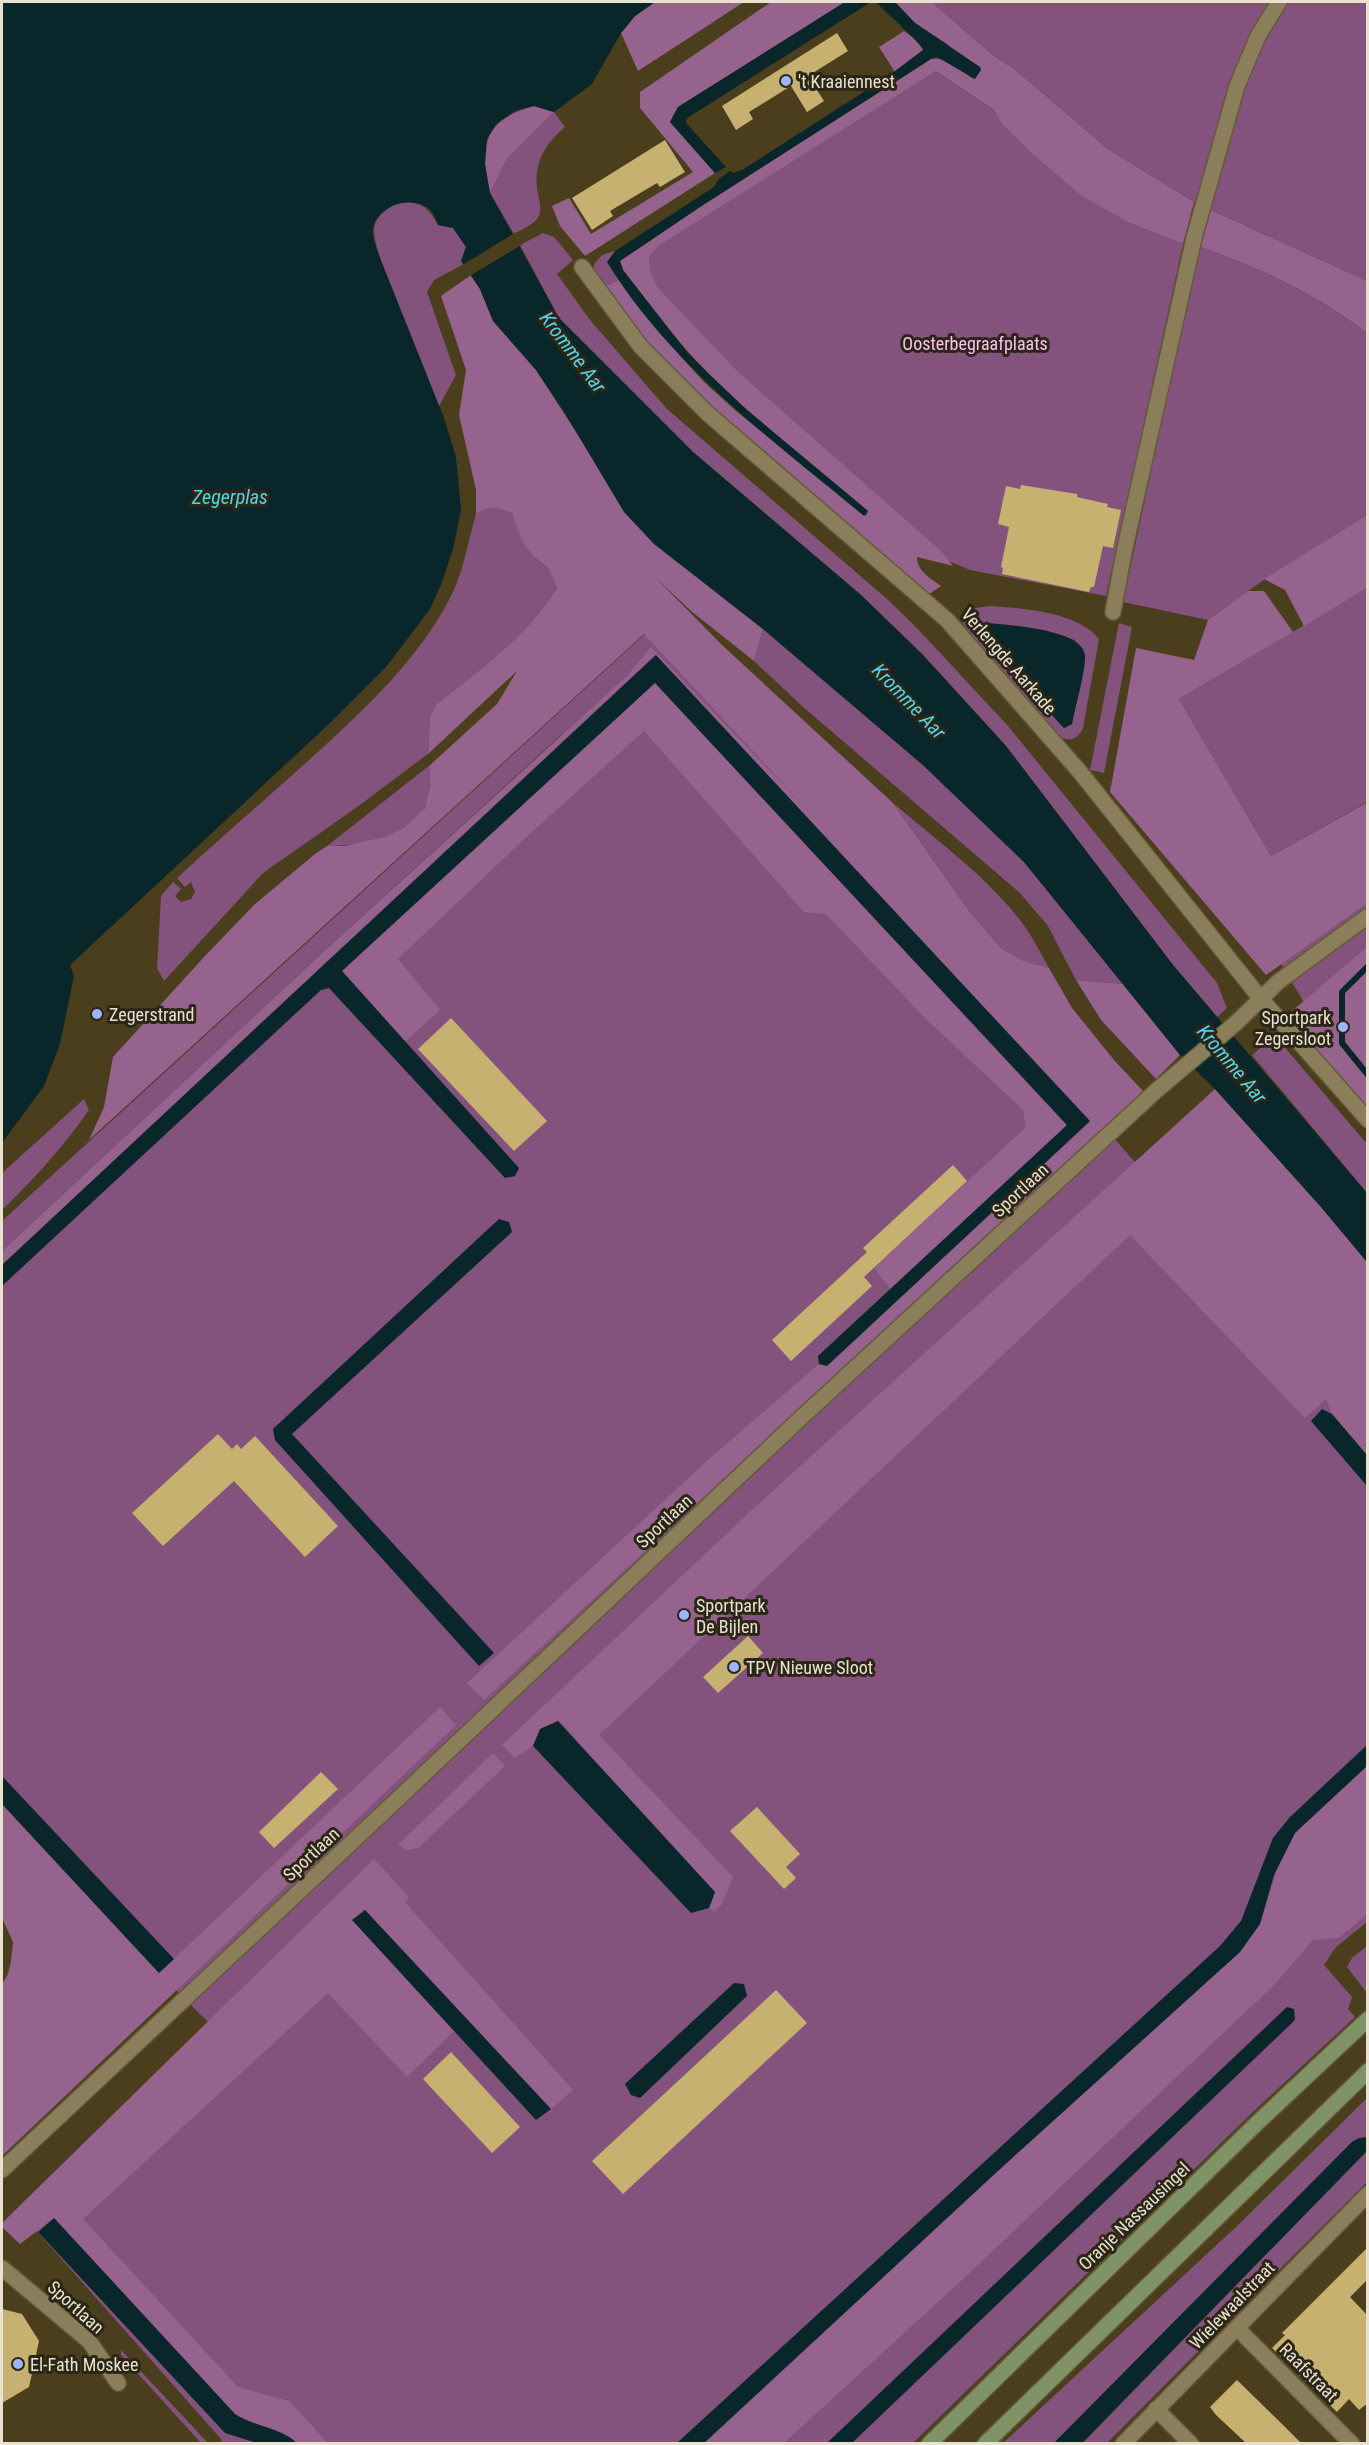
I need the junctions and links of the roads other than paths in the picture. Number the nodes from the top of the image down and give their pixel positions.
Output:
1 (1279, 2) edge
2 (582, 267) dead end
3 (1113, 612) dead end
4 (1368, 916) edge
5 (1261, 999) junction
6 (1368, 1120) edge
7 (1368, 2019) edge
8 (1368, 2071) edge
9 (2, 2170) edge
10 (1368, 2194) edge
11 (2, 2268) edge
12 (1237, 2328) junction
13 (118, 2383) dead end
14 (1156, 2409) junction
15 (929, 2444) edge
16 (986, 2444) edge
17 (1123, 2444) edge
18 (1191, 2444) edge
19 (1352, 2444) edge

1 - 3 street
2 - 5 street, Verlengde Aarkade
4 - 5 street, Sportlaan
5 - 6 street, Verlengde Aarkade
5 - 9 street, Sportlaan
7 - 15 main road, Oranje Nassausingel
8 - 16 main road
10 - 12 street, Wielewaalstraat
11 - 13 street, Sportlaan
12 - 14 street, Wielewaalstraat
12 - 19 street, Raafstraat
14 - 17 street, Wielewaalstraat
14 - 18 street

